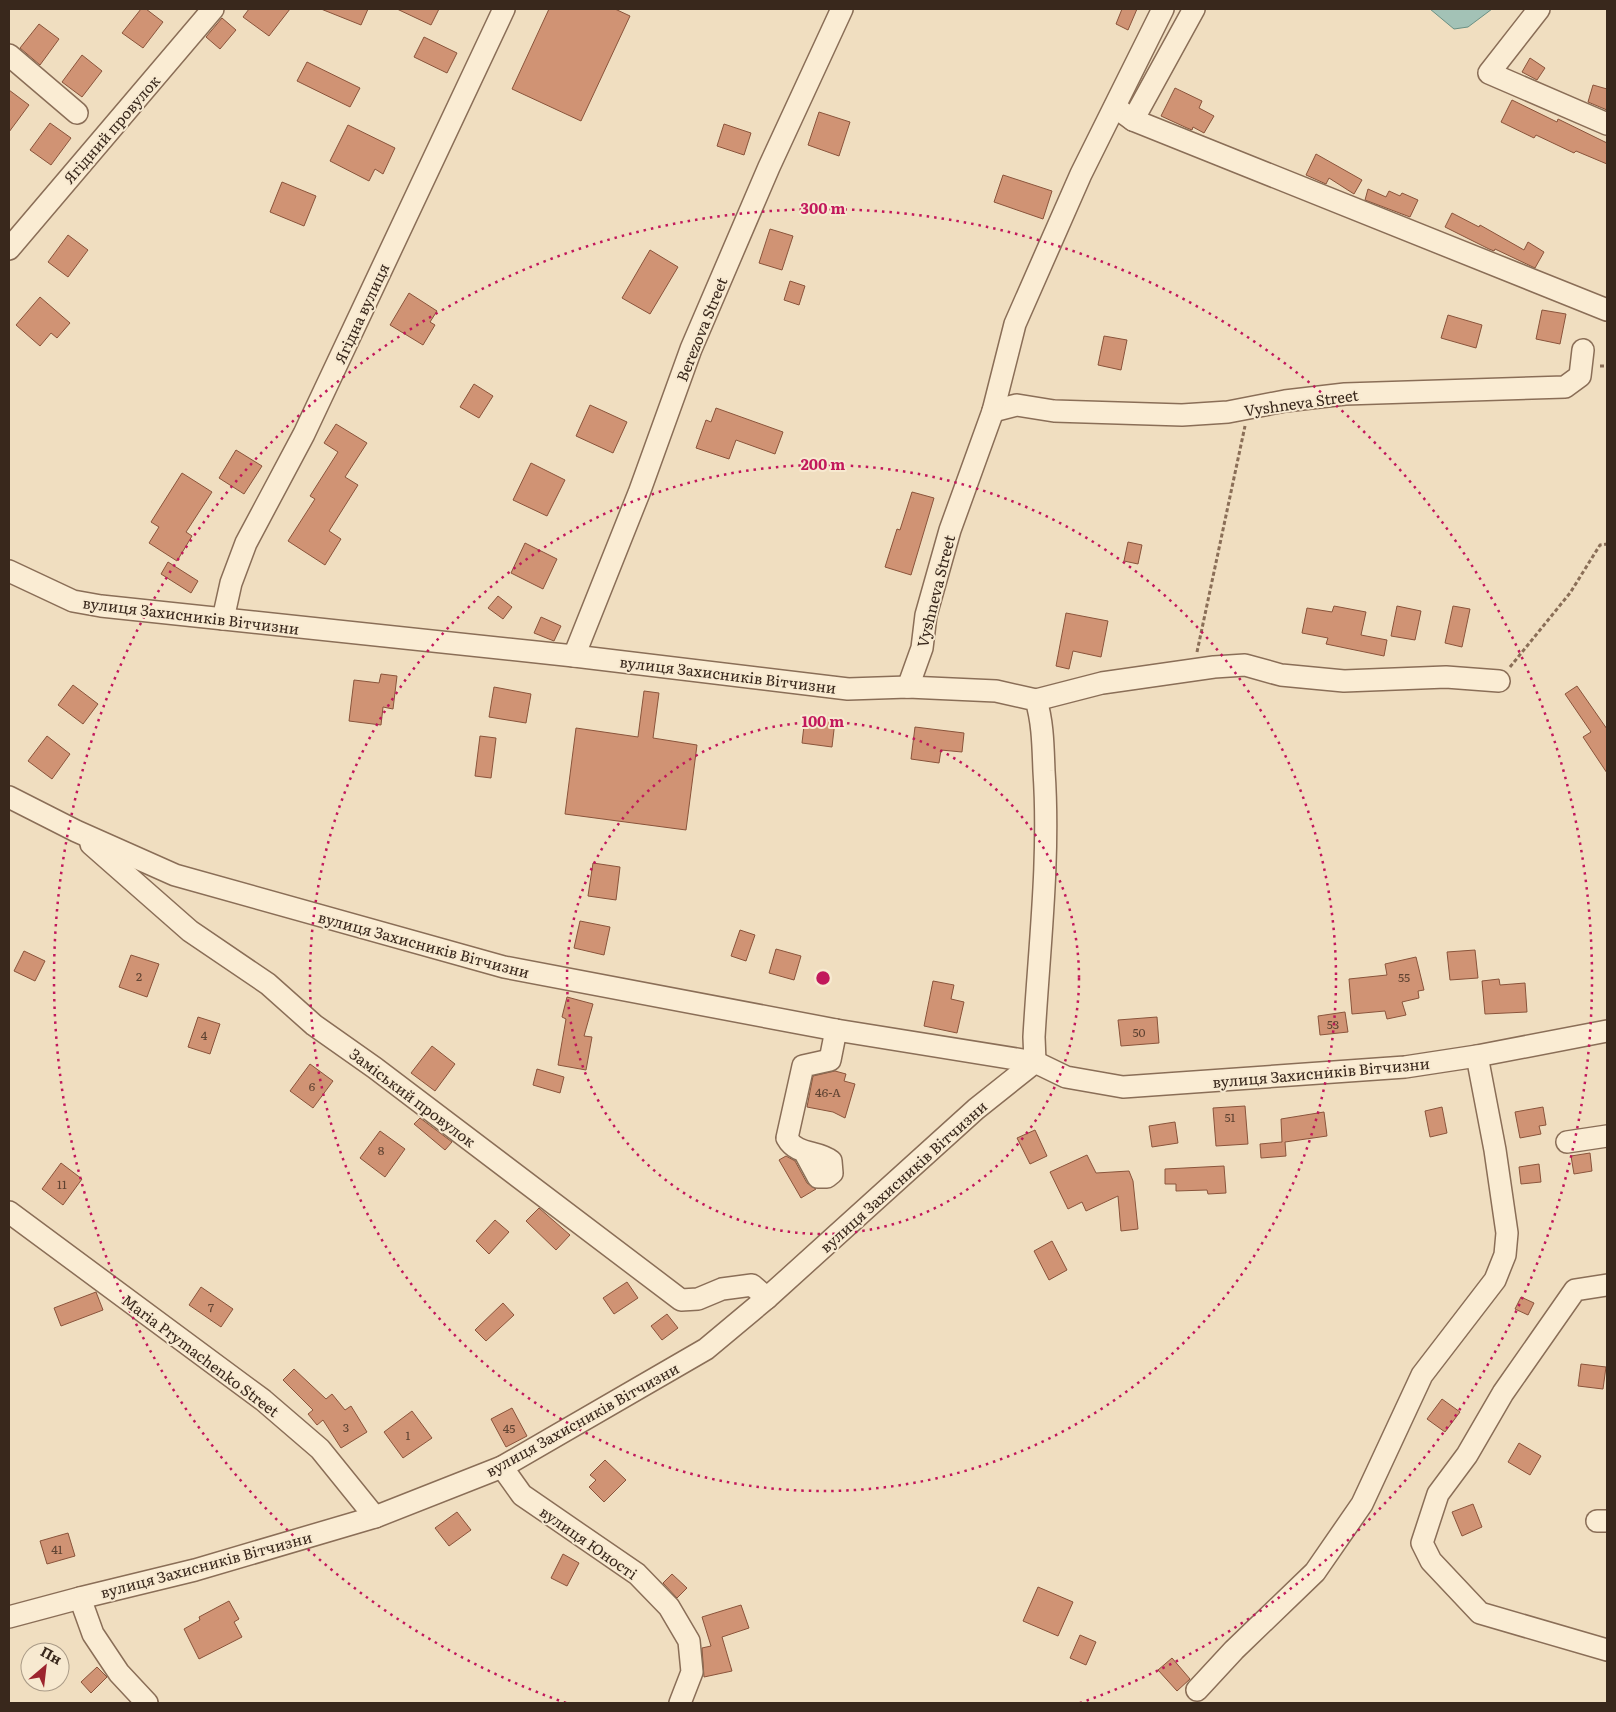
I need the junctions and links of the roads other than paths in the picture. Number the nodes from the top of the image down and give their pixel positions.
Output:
1 (214, 9) edge
2 (504, 9) edge
3 (842, 9) edge
4 (1163, 9) edge
5 (1194, 9) edge
6 (1539, 9) edge
7 (9, 55) edge
8 (1115, 107) junction
9 (77, 113) dead end
10 (1134, 120) junction
11 (1607, 124) edge
12 (9, 249) edge
13 (1607, 310) edge
14 (1584, 350) dead end
15 (993, 411) junction
16 (9, 572) edge
17 (223, 619) junction
18 (574, 656) junction
19 (1499, 680) road end
20 (908, 687) junction
21 (1036, 700) junction
22 (9, 797) edge
23 (76, 831) junction
24 (836, 1030) junction
25 (1607, 1031) edge
26 (1478, 1056) junction
27 (1035, 1062) junction
28 (1607, 1136) edge
29 (1568, 1142) dead end
30 (805, 1153) dead end
31 (9, 1212) edge
32 (1607, 1285) edge
33 (767, 1298) junction
34 (502, 1467) junction
35 (375, 1517) junction
36 (80, 1598) junction
37 (9, 1617) edge
38 (1607, 1650) edge
39 (1193, 1699) edge
40 (146, 1703) edge
41 (680, 1703) edge

1 - 12 street, Ягідний провулок
2 - 17 street, Ягідна вулиця
3 - 18 street, Berezova Street
4 - 8 street, Vyshneva Street
5 - 10 street
6 - 11 street
7 - 9 street
8 - 10 street
8 - 15 street, Vyshneva Street
10 - 13 street
14 - 15 street, Vyshneva Street
15 - 20 street, Vyshneva Street
16 - 17 street, вулиця Захисників Вітчизни
17 - 18 street, вулиця Захисників Вітчизни
18 - 20 street, вулиця Захисників Вітчизни
19 - 21 street, вулиця Захисників Вітчизни
20 - 21 street, вулиця Захисників Вітчизни
21 - 27 street
22 - 23 street, вулиця Захисників Вітчизни
23 - 24 street, вулиця Захисників Вітчизни
23 - 33 street, Заміський провулок
24 - 27 street, вулиця Захисників Вітчизни
24 - 30 street
25 - 26 street, вулиця Захисників Вітчизни
26 - 27 street, вулиця Захисників Вітчизни
26 - 39 street
27 - 33 street, вулиця Захисників Вітчизни
28 - 29 street
31 - 35 street, Maria Prymachenko Street
32 - 38 street
33 - 34 street, вулиця Захисників Вітчизни
34 - 35 street, вулиця Захисників Вітчизни
34 - 41 street, вулиця Юності
35 - 36 street, вулиця Захисників Вітчизни
36 - 37 street, вулиця Захисників Вітчизни
36 - 40 street

